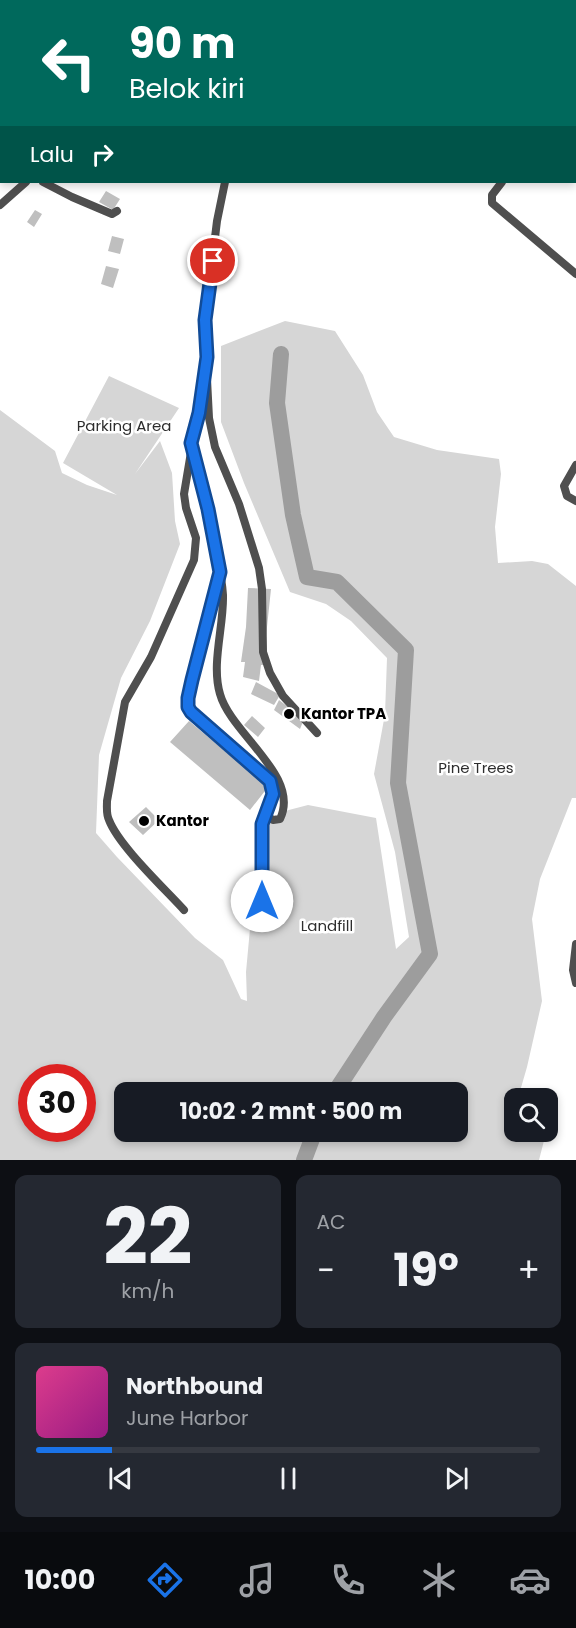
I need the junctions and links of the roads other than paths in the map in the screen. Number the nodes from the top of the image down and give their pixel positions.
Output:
1 (25, 183) edge
2 (45, 183) edge
3 (225, 183) edge
4 (501, 183) edge
5 (0, 205) edge
6 (117, 211) dead end
7 (576, 274) edge
8 (207, 357) junction
9 (191, 443) junction
10 (576, 465) edge
11 (576, 501) edge
12 (220, 572) junction
13 (317, 733) dead end
14 (264, 814) junction
15 (262, 901) dead end
16 (184, 910) dead end
17 (576, 944) edge
18 (576, 983) edge

1 - 5 street
2 - 6 street
3 - 8 street
4 - 7 street
8 - 9 street
8 - 13 street
9 - 12 street
9 - 16 street
10 - 11 street
12 - 14 street
12 - 14 street
14 - 15 street
17 - 18 street

